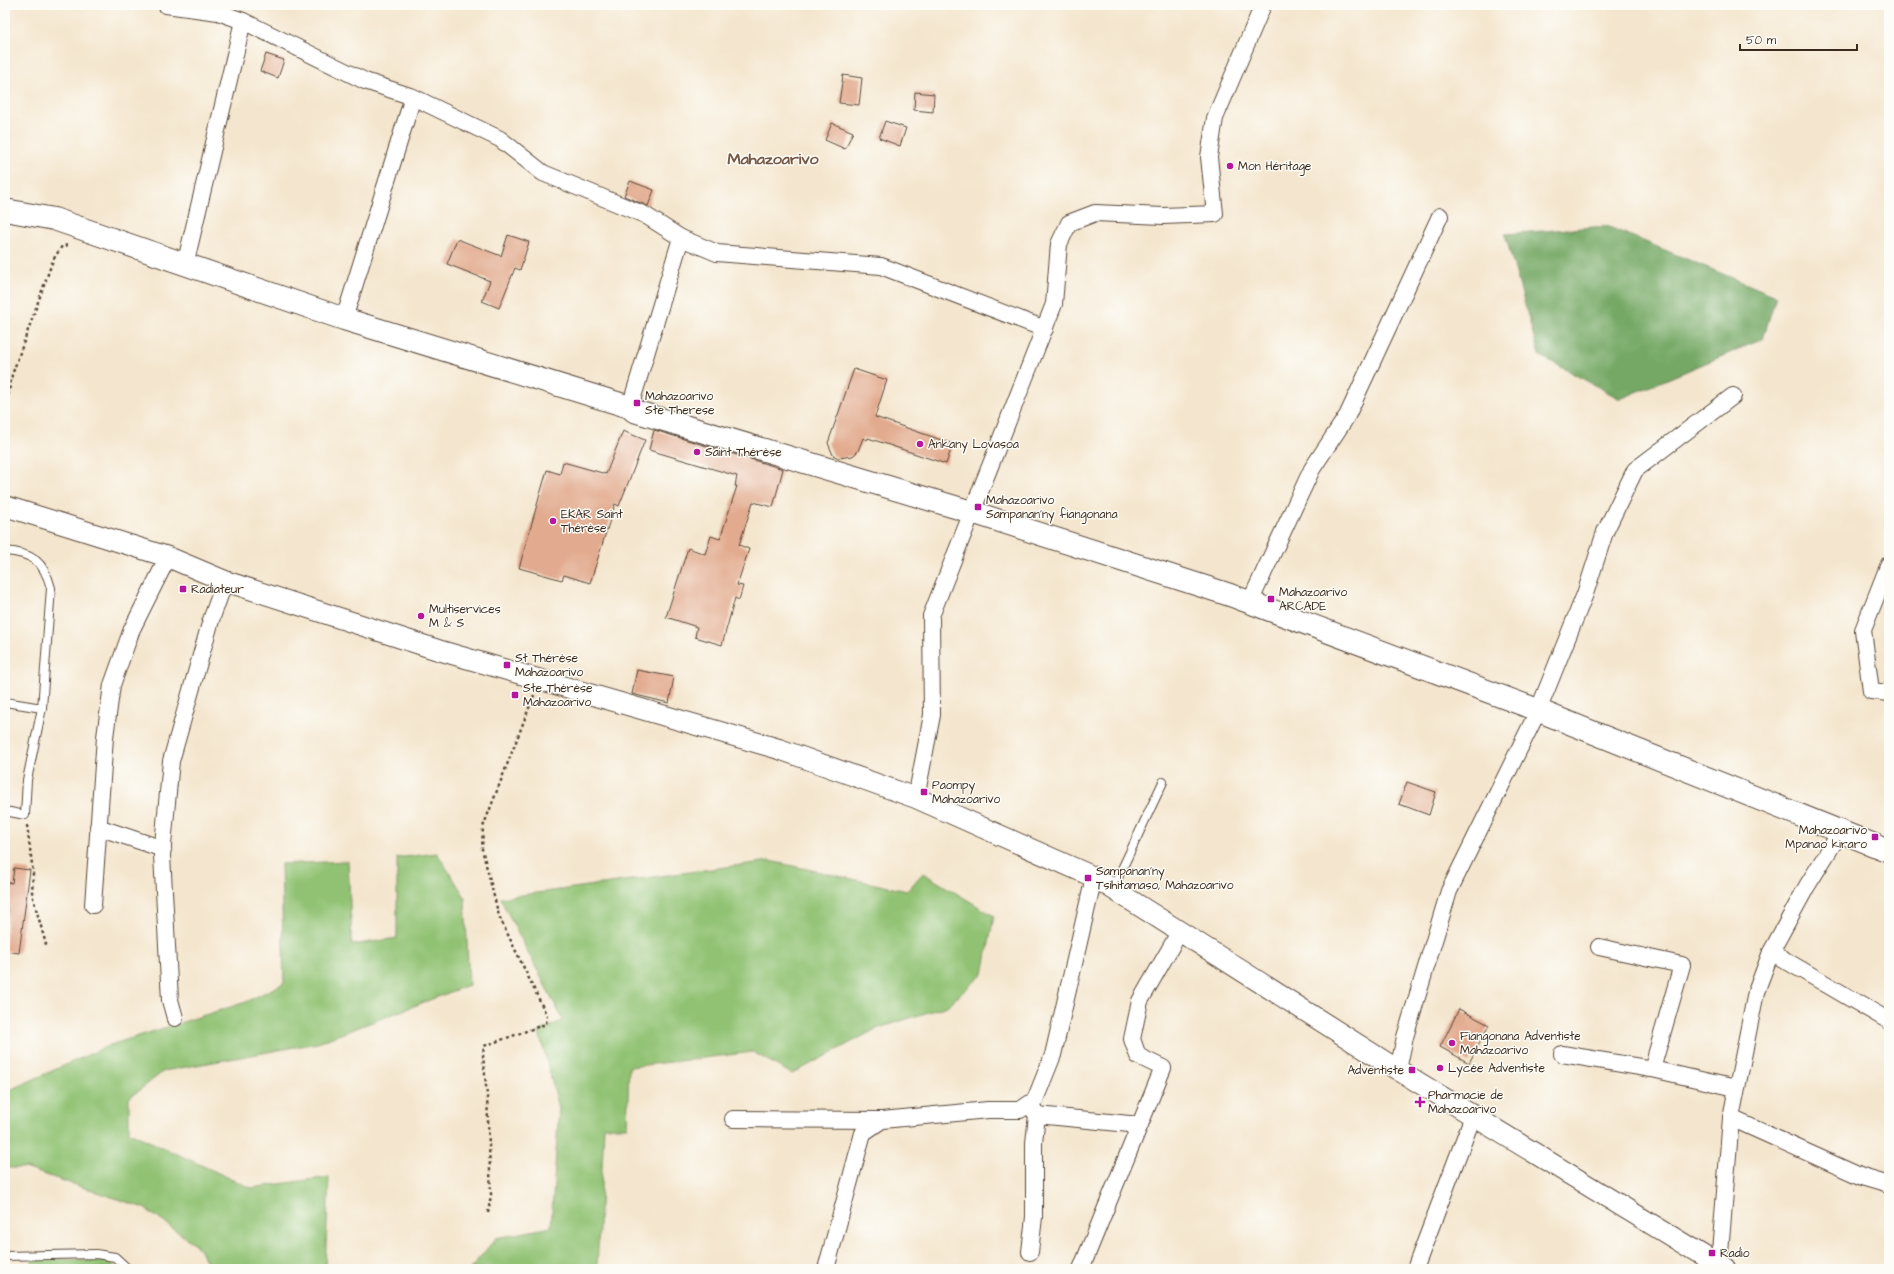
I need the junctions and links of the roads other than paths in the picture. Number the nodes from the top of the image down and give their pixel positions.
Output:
1 (166, 5) edge
2 (1263, 5) edge
3 (244, 21) junction
4 (413, 97) junction
5 (5, 210) edge
6 (1440, 216) dead end
7 (681, 238) junction
8 (185, 265) junction
9 (344, 319) junction
10 (1045, 329) junction
11 (1734, 396) dead end
12 (630, 407) junction
13 (5, 506) edge
14 (971, 512) junction
15 (5, 551) edge
16 (168, 557) junction
17 (1889, 564) edge
18 (225, 581) junction
19 (1250, 602) junction
20 (1889, 693) edge
21 (5, 702) edge
22 (42, 708) junction
23 (1538, 711) junction
24 (1163, 782) dead end
25 (916, 798) junction
26 (5, 812) edge
27 (98, 828) junction
28 (1841, 831) junction
29 (163, 849) junction
30 (1889, 851) edge
31 (1094, 876) junction
32 (1113, 888) junction
33 (93, 906) dead end
34 (1180, 931) junction
35 (1599, 947) dead end
36 (1771, 952) junction
37 (175, 1018) dead end
38 (1889, 1021) edge
39 (1562, 1054) dead end
40 (1652, 1069) junction
41 (1398, 1070) junction
42 (1736, 1088) junction
43 (1033, 1110) junction
44 (1473, 1116) junction
45 (733, 1118) dead end
46 (1731, 1118) junction
47 (882, 1120) junction
48 (1140, 1126) junction
49 (1889, 1185) edge
50 (1030, 1252) dead end
51 (5, 1256) edge
52 (1722, 1267) edge
53 (128, 1269) edge
54 (826, 1269) edge
55 (1081, 1269) edge
56 (1415, 1269) edge

1 - 3 street
2 - 10 street
3 - 4 street
3 - 8 street
4 - 7 street
4 - 9 street
5 - 8 main road
6 - 19 street
7 - 10 street
7 - 12 street
8 - 9 main road
9 - 12 main road
10 - 14 street
11 - 23 street
12 - 14 main road
13 - 16 street
14 - 19 main road
14 - 25 street
15 - 22 lane
16 - 18 street
16 - 27 street
17 - 20 street
18 - 25 street
18 - 29 street
19 - 23 main road
21 - 22 lane
22 - 26 lane
23 - 28 main road
23 - 41 street
24 - 32 lane
25 - 31 street
27 - 29 street
27 - 33 street
28 - 30 main road
28 - 36 street
29 - 37 street
31 - 32 street
31 - 43 street
32 - 34 street
34 - 41 street
34 - 48 street
35 - 40 street
36 - 38 street
36 - 42 street
39 - 40 street
40 - 42 street
41 - 44 street
42 - 46 street
43 - 47 street
43 - 48 street
43 - 50 street
44 - 52 street
44 - 56 street
45 - 47 street
46 - 49 street
46 - 52 street
47 - 54 street
48 - 55 street
51 - 53 lane

